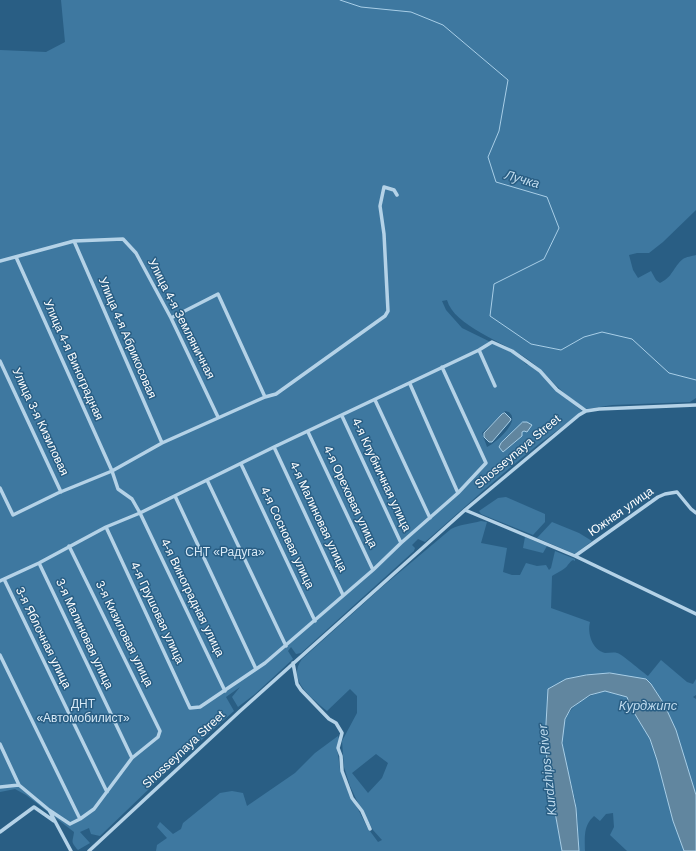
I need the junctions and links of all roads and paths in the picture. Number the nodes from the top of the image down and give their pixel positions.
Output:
1 (397, 195) dead end
2 (74, 241) junction
3 (16, 257) junction
4 (0, 261) edge
5 (172, 318) junction
6 (480, 350) junction
7 (0, 361) edge
8 (442, 367) junction
9 (410, 384) junction
10 (495, 386) dead end
11 (265, 397) junction
12 (375, 400) junction
13 (696, 405) edge
14 (586, 411) junction
15 (342, 416) junction
16 (218, 417) junction
17 (308, 432) junction
18 (162, 443) junction
19 (274, 447) junction
20 (241, 464) junction
21 (112, 471) junction
22 (206, 480) junction
23 (0, 488) edge
24 (61, 492) junction
25 (458, 493) junction
26 (174, 496) junction
27 (465, 510) junction
28 (140, 513) junction
29 (696, 513) edge
30 (430, 518) junction
31 (106, 528) junction
32 (401, 543) junction
33 (69, 546) junction
34 (575, 556) junction
35 (39, 563) junction
36 (373, 570) junction
37 (2, 580) edge
38 (343, 596) junction
39 (696, 614) edge
40 (315, 621) junction
41 (286, 646) junction
42 (0, 655) edge
43 (293, 663) junction
44 (256, 669) junction
45 (225, 691) junction
46 (0, 744) edge
47 (132, 758) junction
48 (19, 785) junction
49 (0, 788) edge
50 (107, 792) junction
51 (49, 810) junction
52 (80, 819) junction
53 (56, 823) junction
54 (370, 829) dead end
55 (0, 832) edge
56 (72, 851) edge
57 (89, 851) edge

1 - 11 street
2 - 3 street, Улица 4-я Земляничная
2 - 5 street, Улица 4-я Земляничная
2 - 18 street, Улица 4-я Абрикосовая
3 - 4 street, Улица 4-я Земляничная
3 - 21 street, Улица 4-я Виноградная
5 - 11 street
5 - 16 street, Улица 4-я Земляничная
6 - 8 street
6 - 10 street
6 - 14 street
7 - 24 street, Улица 3-я Кизиловая
8 - 9 street
8 - 25 street
9 - 12 street
9 - 25 street
11 - 16 street
12 - 15 street
12 - 30 street
13 - 14 street
14 - 27 street, Shosseynaya Street
15 - 17 street
15 - 32 street, 4-я Клубничная улица
16 - 18 street
17 - 19 street
17 - 36 street, 4-я Ореховая улица
18 - 21 street
19 - 20 street
19 - 38 street, 4-я Малиновая улица
20 - 22 street
20 - 40 street, 4-я Сосновая улица
21 - 24 street
21 - 28 street, Улица 4-я Виноградная
22 - 26 street
22 - 41 street
23 - 24 street
25 - 30 street
26 - 28 street
26 - 44 street
27 - 34 street
27 - 43 street, Shosseynaya Street
28 - 31 street
28 - 45 street, 4-я Виноградная улица
29 - 34 street, Южная улица
30 - 32 street
31 - 33 street
31 - 45 street, 4-я Грушовая улица
32 - 36 street
33 - 35 street
33 - 47 street, 3-я Кизиловая улица
34 - 39 street
35 - 37 street
35 - 47 street, 3-я Малиновая улица
36 - 38 street
37 - 50 street, 3-я Яблочная улица
38 - 40 street
40 - 41 street
41 - 44 street
42 - 52 street
43 - 54 street
43 - 57 street, Shosseynaya Street
44 - 45 street
46 - 48 street
47 - 50 street
48 - 49 street
48 - 51 street
50 - 52 street
51 - 52 street
51 - 53 street
53 - 55 street
53 - 56 street

